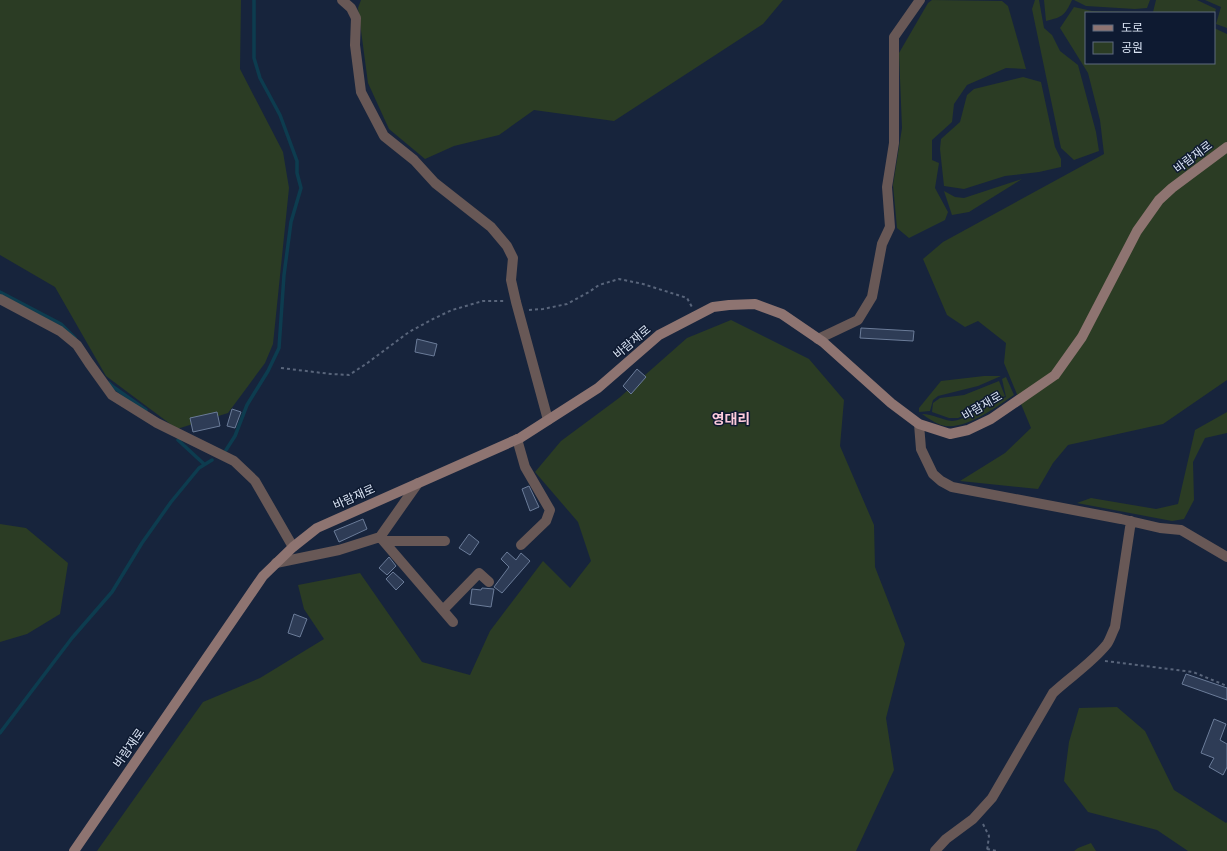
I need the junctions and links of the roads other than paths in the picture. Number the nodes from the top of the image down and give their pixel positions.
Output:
1 (342, 0) edge
2 (920, 0) edge
3 (1227, 148) edge
4 (0, 299) edge
5 (818, 339) junction
6 (548, 420) junction
7 (919, 424) junction
8 (517, 439) junction
9 (418, 483) junction
10 (1131, 521) junction
11 (382, 539) junction
12 (445, 541) dead end
13 (521, 545) dead end
14 (293, 546) junction
15 (1227, 557) edge
16 (276, 563) junction
17 (490, 582) dead end
18 (443, 610) junction
19 (453, 622) dead end
20 (74, 851) edge
21 (935, 851) edge

1 - 6 street
2 - 5 street
3 - 7 street, 바람재로
4 - 14 street
5 - 6 street, 바람재로
5 - 7 street, 바람재로
6 - 8 street, 바람재로
7 - 10 street
8 - 9 street, 바람재로
8 - 13 street
9 - 11 street
9 - 14 street, 바람재로
10 - 15 street
10 - 21 street
11 - 12 street
11 - 16 street
11 - 18 street
14 - 16 street, 바람재로
16 - 20 street, 바람재로
17 - 18 street
18 - 19 street

